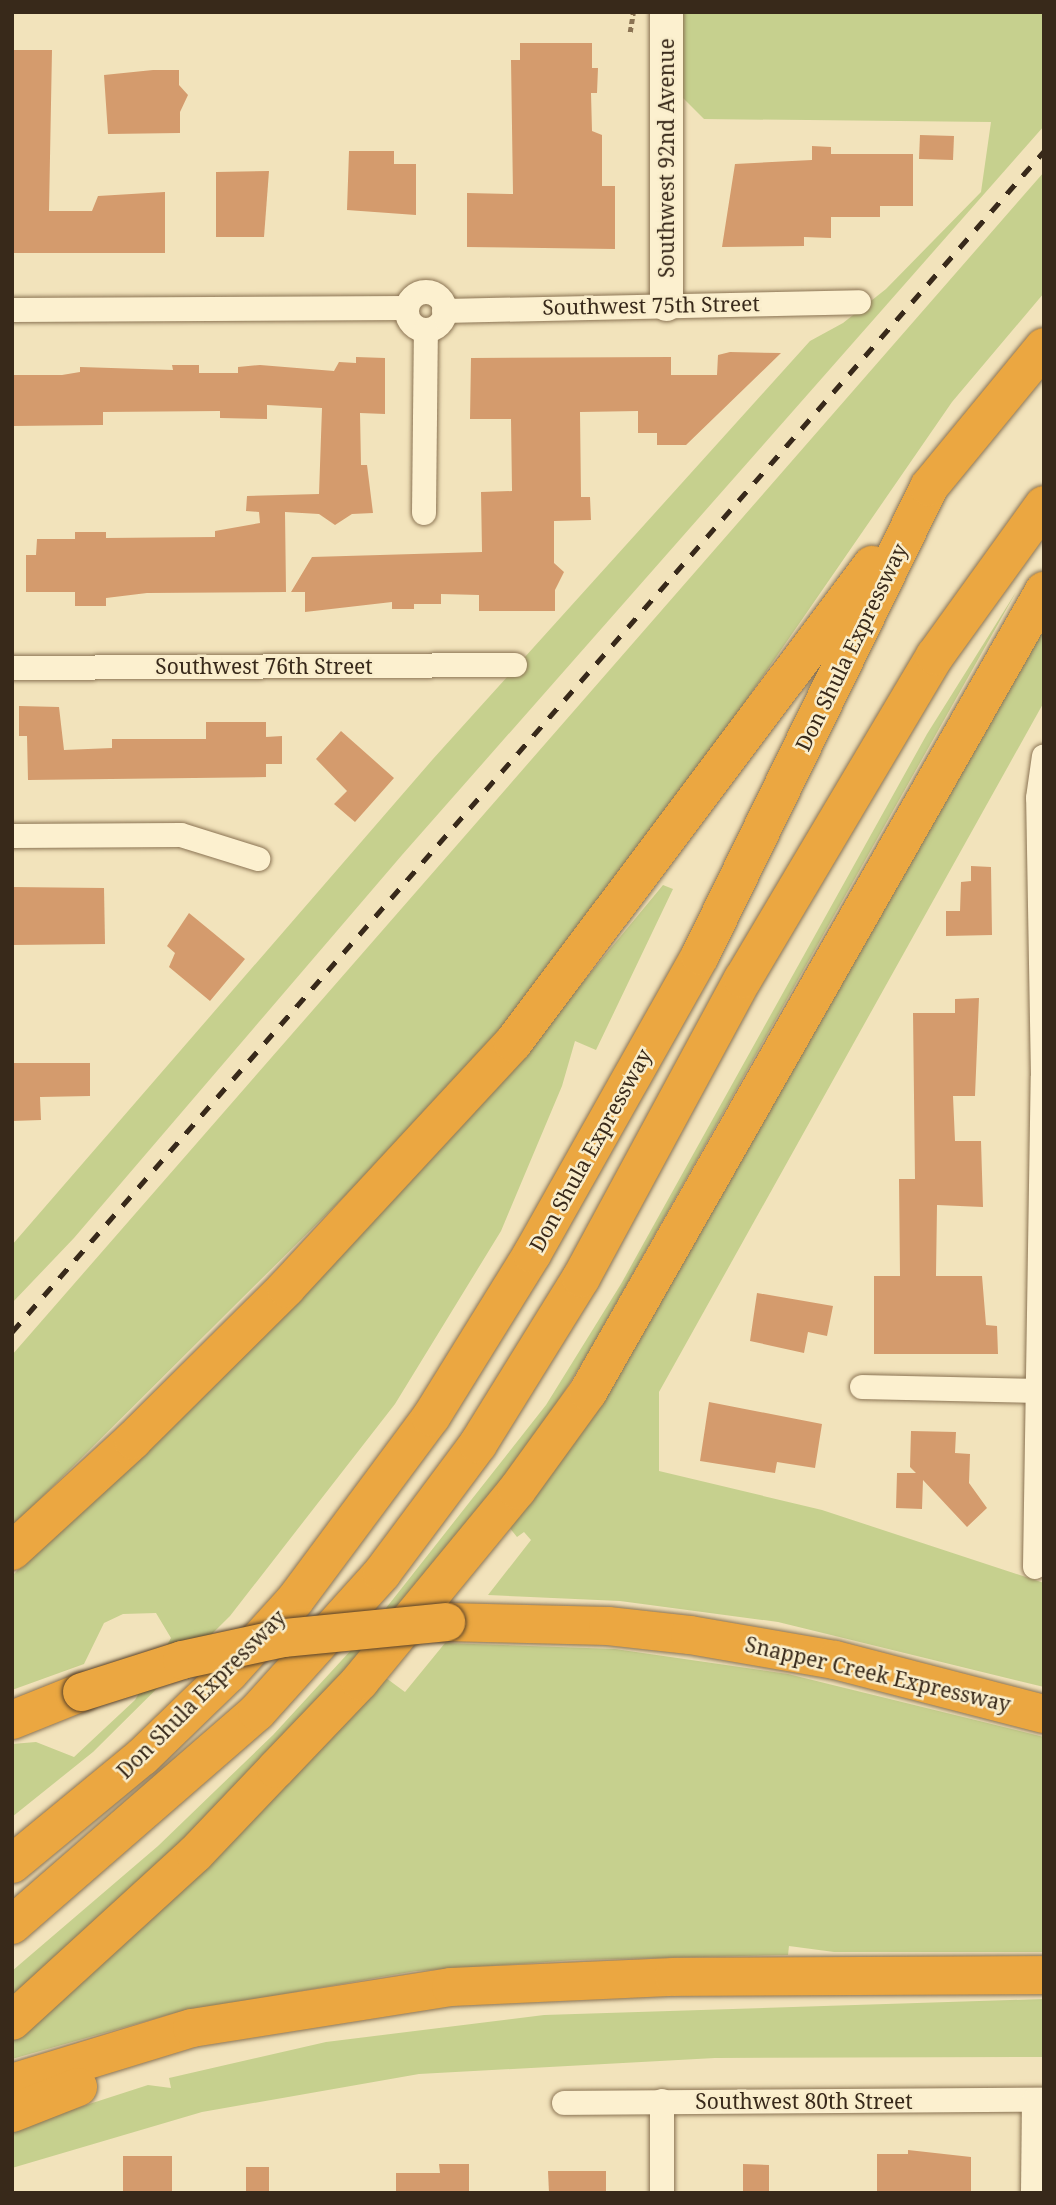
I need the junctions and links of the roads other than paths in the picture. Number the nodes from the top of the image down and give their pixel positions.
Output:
1 (666, 12) edge
2 (859, 302) dead end
3 (666, 304) junction
4 (407, 309) junction
5 (12, 310) edge
6 (444, 311) junction
7 (426, 330) junction
8 (1044, 347) edge
9 (929, 487) junction
10 (1044, 505) edge
11 (424, 513) dead end
12 (1044, 591) edge
13 (515, 665) dead end
14 (12, 668) edge
15 (1044, 756) edge
16 (12, 836) edge
17 (258, 859) dead end
18 (862, 1387) dead end
19 (1039, 1391) junction
20 (12, 1551) edge
21 (1035, 1567) dead end
22 (1044, 1714) edge
23 (12, 1720) edge
24 (12, 1864) edge
25 (12, 1925) edge
26 (1044, 1975) edge
27 (12, 2021) edge
28 (192, 2028) junction
29 (12, 2083) edge
30 (1039, 2100) edge
31 (662, 2101) junction
32 (564, 2103) dead end
33 (12, 2113) edge
34 (662, 2193) edge
35 (1033, 2193) edge

1 - 3 street, Southwest 92nd Avenue
2 - 3 street, Southwest 75th Street
3 - 6 street, Southwest 75th Street
4 - 5 street
4 - 6 street
4 - 7 street
6 - 7 street
7 - 11 street
8 - 9 highway, Don Shula Expressway
9 - 20 highway
9 - 24 highway, Don Shula Expressway
10 - 25 highway
12 - 27 highway
13 - 14 street, Southwest 76th Street
15 - 19 street
16 - 17 street
18 - 19 street
19 - 21 street
22 - 23 highway, Snapper Creek Expressway, bridge
26 - 28 highway
28 - 29 highway
28 - 33 highway
30 - 31 street, Southwest 80th Street
30 - 35 street
31 - 32 street, Southwest 80th Street
31 - 34 street

